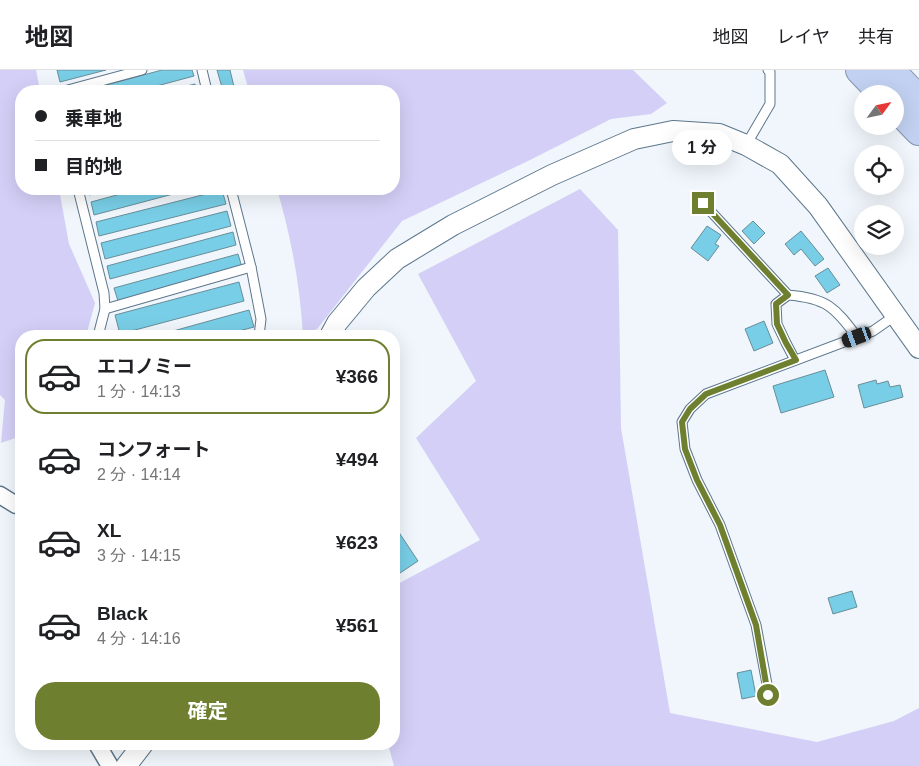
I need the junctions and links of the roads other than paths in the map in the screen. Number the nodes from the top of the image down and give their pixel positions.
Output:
1 (142, 70) edge
2 (202, 70) edge
3 (768, 70) edge
4 (860, 70) edge
5 (890, 70) edge
6 (86, 85) edge
7 (206, 85) edge
8 (874, 85) edge
9 (919, 100) edge
10 (904, 115) edge
11 (919, 131) edge
12 (746, 145) junction
13 (80, 195) edge
14 (233, 195) edge
15 (703, 203) dead end
16 (251, 267) junction
17 (788, 295) junction
18 (105, 309) junction
19 (896, 315) junction
20 (100, 330) edge
21 (260, 330) edge
22 (333, 330) edge
23 (857, 337) junction
24 (919, 348) edge
25 (796, 360) junction
26 (0, 495) edge
27 (15, 504) edge
28 (768, 695) dead end
29 (101, 750) edge
30 (138, 750) edge
31 (110, 766) edge
32 (126, 766) edge

1 - 6 lane
2 - 7 lane
3 - 12 lane
4 - 8 highway
5 - 9 highway
10 - 11 highway
12 - 19 street
12 - 22 street
13 - 18 lane
14 - 16 lane
15 - 17 lane
16 - 18 lane
16 - 21 lane
17 - 23 lane
17 - 25 lane
18 - 20 lane
19 - 23 lane
19 - 24 street
23 - 25 lane
25 - 28 lane
26 - 27 street
29 - 31 street
30 - 32 street

